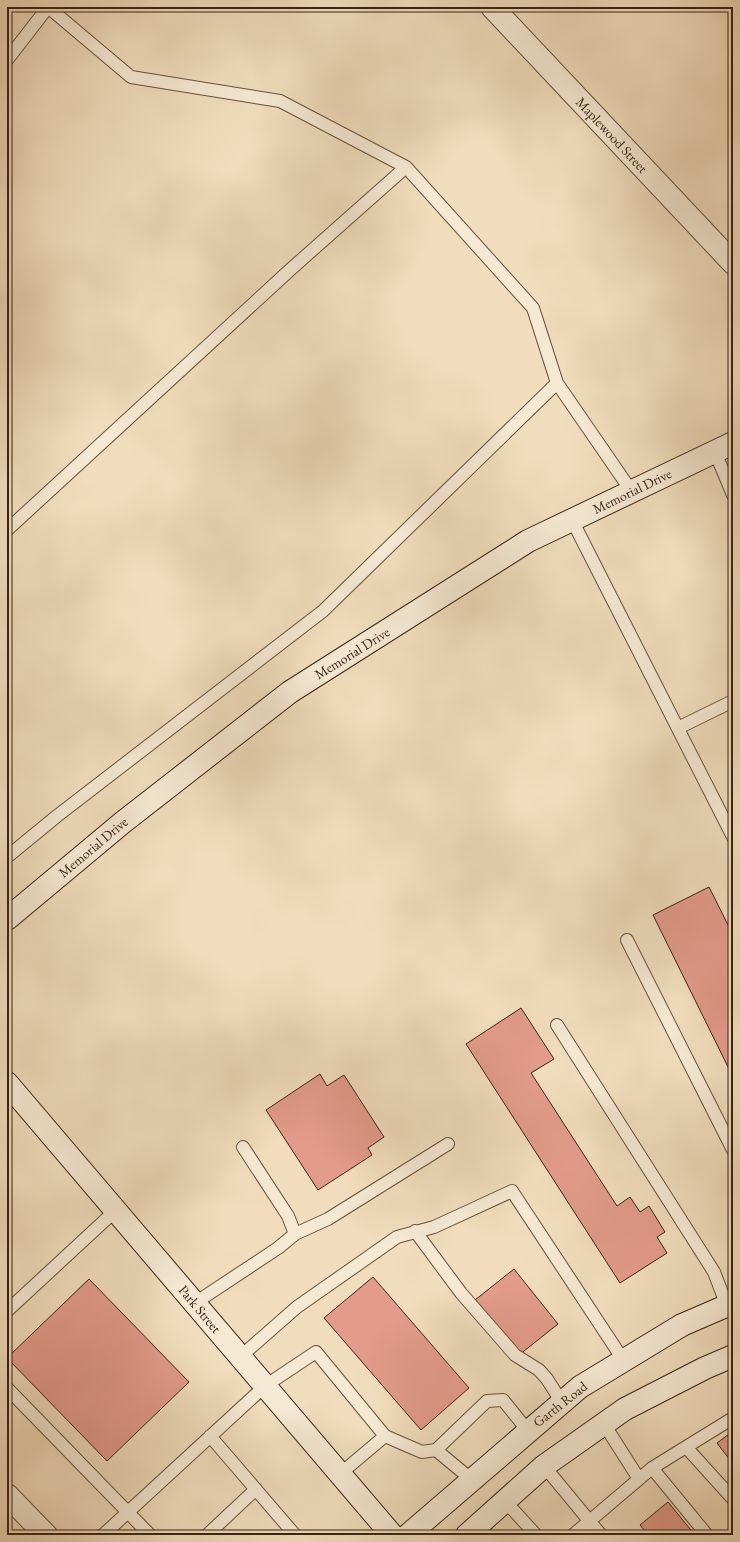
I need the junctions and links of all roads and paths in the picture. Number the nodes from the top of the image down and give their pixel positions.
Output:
1 (48, 7) edge
2 (492, 7) edge
3 (7, 60) edge
4 (406, 167) junction
5 (733, 263) edge
6 (557, 383) junction
7 (724, 447) edge
8 (632, 492) junction
9 (733, 496) edge
10 (572, 520) junction
11 (7, 530) edge
12 (733, 700) edge
13 (678, 728) junction
14 (733, 837) edge
15 (7, 857) edge
16 (7, 919) edge
17 (627, 940) dead end
18 (557, 1025) dead end
19 (7, 1083) edge
20 (448, 1144) dead end
21 (243, 1147) dead end
22 (733, 1150) edge
23 (116, 1211) junction
24 (415, 1232) junction
25 (295, 1234) junction
26 (194, 1303) junction
27 (730, 1305) edge
28 (7, 1311) edge
29 (733, 1356) edge
30 (240, 1357) junction
31 (624, 1360) junction
32 (265, 1386) junction
33 (7, 1388) edge
34 (561, 1401) junction
35 (733, 1418) edge
36 (604, 1424) junction
37 (528, 1431) junction
38 (210, 1436) junction
39 (385, 1436) junction
40 (686, 1447) junction
41 (436, 1450) junction
42 (544, 1466) junction
43 (652, 1468) junction
44 (340, 1474) junction
45 (639, 1479) junction
46 (472, 1480) junction
47 (256, 1489) junction
48 (7, 1494) edge
49 (733, 1499) edge
50 (505, 1501) junction
51 (128, 1512) junction
52 (590, 1520) junction
53 (46, 1535) edge
54 (103, 1535) edge
55 (150, 1535) edge
56 (207, 1535) edge
57 (295, 1535) edge
58 (392, 1535) edge
59 (408, 1535) edge
60 (467, 1535) edge
61 (536, 1535) edge
62 (573, 1535) edge
63 (601, 1535) edge
64 (707, 1535) edge

1 - 3 lane
1 - 4 lane
2 - 5 street, Maplewood Street
4 - 6 lane
4 - 11 lane
6 - 8 lane
6 - 15 lane
7 - 8 street, Memorial Drive
7 - 9 lane
8 - 10 street, Memorial Drive
10 - 13 lane
10 - 16 street, Memorial Drive
12 - 13 lane
13 - 14 lane
17 - 22 lane
18 - 27 lane
19 - 23 street, Park Street
20 - 25 lane
21 - 25 lane
23 - 26 street, Park Street
23 - 28 lane
24 - 30 lane
24 - 31 lane
24 - 34 lane
25 - 26 lane
26 - 30 street, Park Street
27 - 31 street, Garth Road
29 - 36 street
30 - 32 street, Park Street
31 - 34 street, Garth Road
32 - 38 lane
32 - 39 lane
32 - 44 street, Park Street
33 - 51 lane
34 - 37 street, Garth Road
35 - 40 lane
36 - 42 street
36 - 45 lane
37 - 41 lane
37 - 46 street, Garth Road
38 - 47 lane
38 - 51 lane
39 - 41 lane
39 - 44 lane
40 - 43 lane
40 - 49 lane
41 - 46 lane
42 - 50 street
42 - 52 lane
43 - 45 lane
43 - 64 lane
44 - 58 street, Park Street
45 - 52 lane
46 - 59 street, Garth Road
47 - 56 lane
47 - 57 lane
48 - 53 street
50 - 60 street
50 - 61 lane
51 - 54 lane
51 - 55 lane
52 - 62 lane
52 - 63 lane

